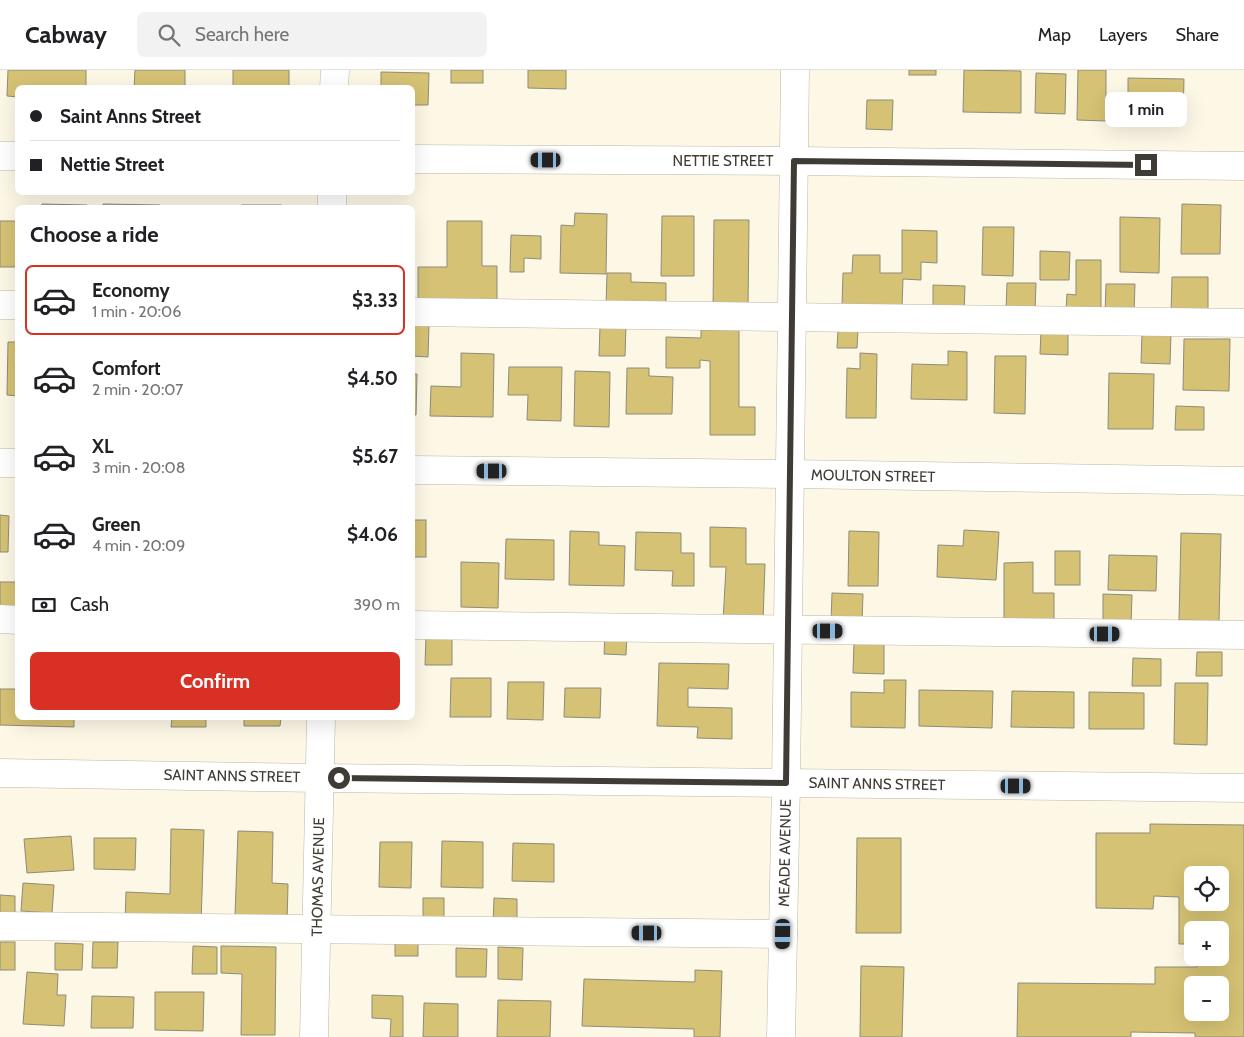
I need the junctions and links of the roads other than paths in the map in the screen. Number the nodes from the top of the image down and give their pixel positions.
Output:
1 (335, 70) edge
2 (795, 70) edge
3 (334, 85) edge
4 (0, 156) edge
5 (15, 156) edge
6 (415, 159) edge
7 (794, 161) junction
8 (1244, 166) edge
9 (0, 305) edge
10 (15, 305) edge
11 (415, 312) edge
12 (792, 317) junction
13 (1244, 323) edge
14 (0, 463) edge
15 (15, 463) edge
16 (415, 470) edge
17 (790, 474) junction
18 (1244, 481) edge
19 (0, 619) edge
20 (15, 620) edge
21 (415, 626) edge
22 (788, 631) junction
23 (1244, 635) edge
24 (321, 720) edge
25 (0, 773) edge
26 (320, 778) junction
27 (786, 783) junction
28 (1244, 788) edge
29 (0, 926) edge
30 (317, 930) junction
31 (783, 934) junction
32 (314, 1037) edge
33 (781, 1037) edge

1 - 3 street
2 - 7 street, MEADE AVENUE
4 - 5 street
6 - 7 street, NETTIE STREET
7 - 8 street, NETTIE STREET
7 - 12 street, MEADE AVENUE
9 - 10 street
11 - 12 street
12 - 13 street
12 - 17 street, MEADE AVENUE
14 - 15 street
16 - 17 street, MOULTON STREET
17 - 18 street, MOULTON STREET
17 - 22 street, MEADE AVENUE
19 - 20 street
21 - 22 street
22 - 23 street
22 - 27 street, MEADE AVENUE
24 - 26 street, THOMAS AVENUE
25 - 26 street, SAINT ANNS STREET
26 - 27 street, SAINT ANNS STREET
26 - 30 street, THOMAS AVENUE
27 - 28 street, SAINT ANNS STREET
27 - 31 street, MEADE AVENUE
29 - 30 street
30 - 31 street
30 - 32 street, THOMAS AVENUE
31 - 33 street, MEADE AVENUE

